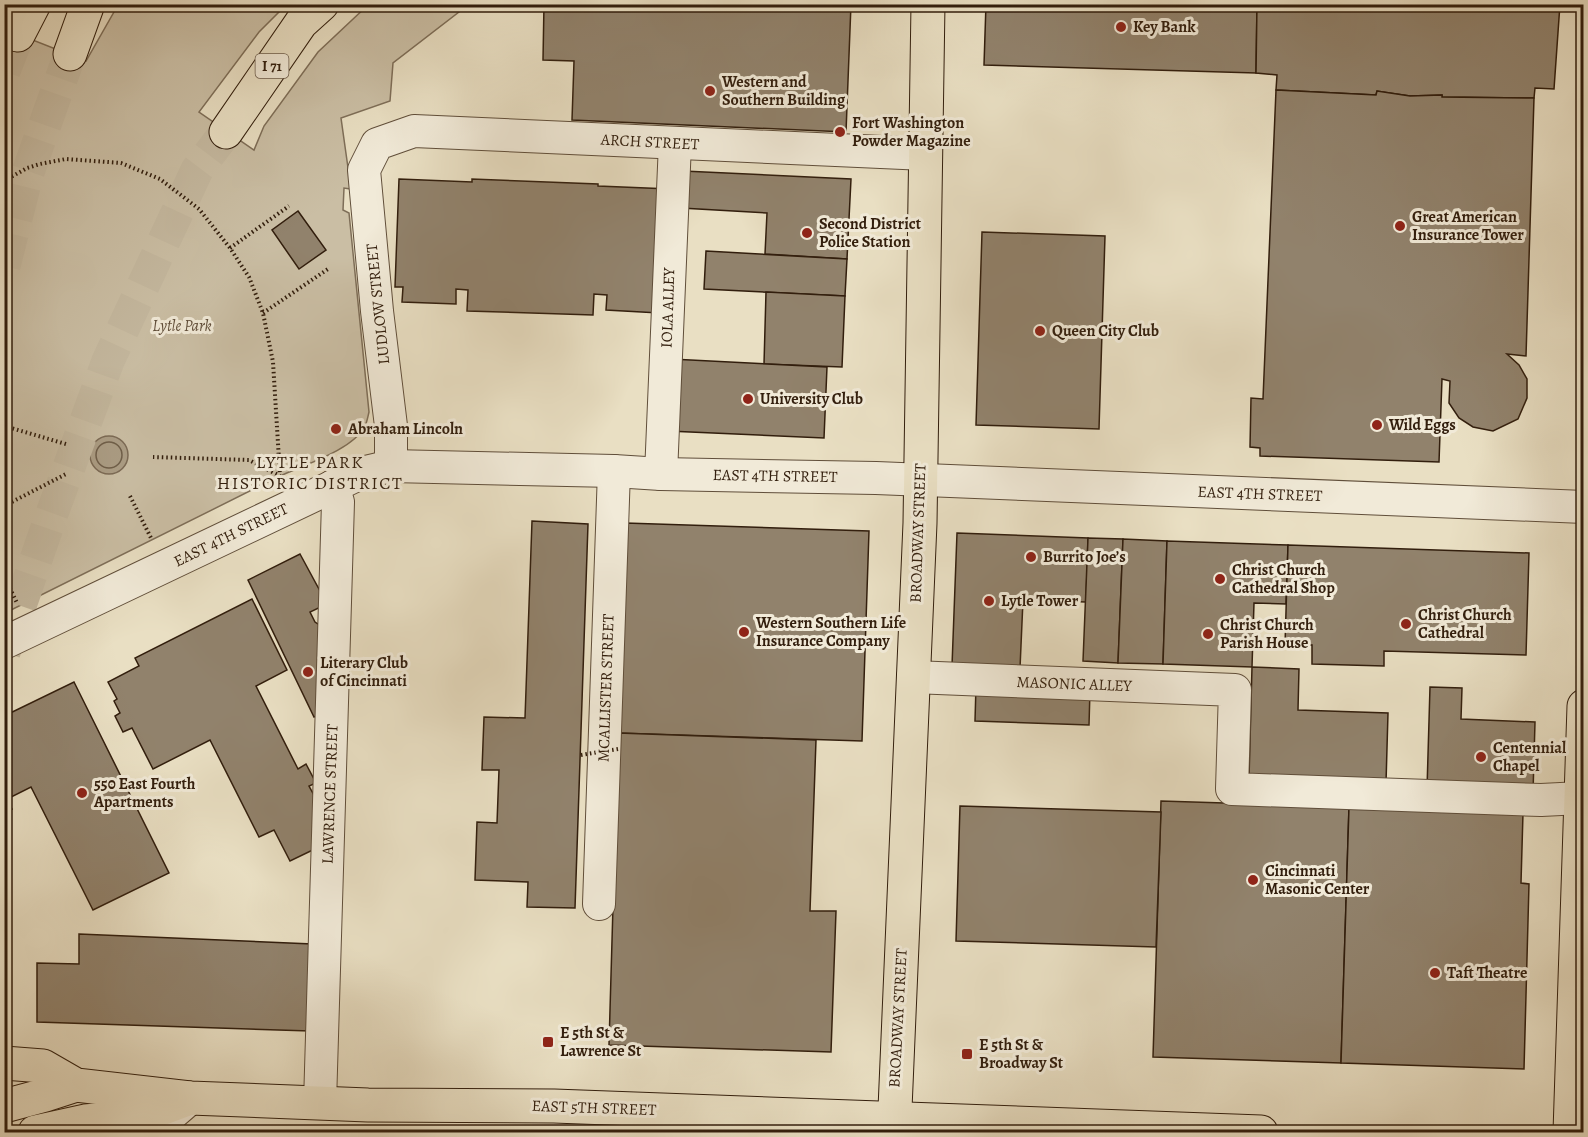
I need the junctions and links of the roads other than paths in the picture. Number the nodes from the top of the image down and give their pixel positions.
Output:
1 (34, 4) edge
2 (88, 4) edge
3 (322, 4) edge
4 (928, 4) edge
5 (11, 20) tunnel mouth
6 (70, 54) tunnel mouth
7 (226, 132) tunnel mouth
8 (675, 143) junction
9 (377, 144) joint
10 (926, 154) junction
11 (391, 466) junction
12 (614, 471) junction
13 (661, 474) junction
14 (921, 480) junction
15 (333, 486) junction
16 (1584, 507) edge
17 (4, 643) edge
18 (913, 677) junction
19 (1584, 706) edge
20 (1581, 798) junction
21 (599, 904) dead end
22 (4, 1063) edge
23 (76, 1085) junction
24 (190, 1098) junction
25 (320, 1103) junction
26 (4, 1106) edge
27 (894, 1126) edge
28 (35, 1132) edge
29 (151, 1132) edge
30 (1261, 1132) edge
31 (1570, 1132) edge

1 - 5 main road
2 - 6 main road
3 - 7 main road, I 71
4 - 10 main road, BROADWAY STREET
8 - 9 street, ARCH STREET
8 - 10 street, ARCH STREET
8 - 13 street, IOLA ALLEY
9 - 11 street, LUDLOW STREET
10 - 14 main road, BROADWAY STREET
11 - 12 street, EAST 4TH STREET
11 - 15 street, EAST 4TH STREET
12 - 13 street, EAST 4TH STREET
12 - 21 street, MCALLISTER STREET
13 - 14 street, EAST 4TH STREET
14 - 16 street, EAST 4TH STREET
14 - 18 main road, BROADWAY STREET
15 - 17 street, EAST 4TH STREET
15 - 25 street, LAWRENCE STREET
18 - 20 street, MASONIC ALLEY
18 - 27 main road, BROADWAY STREET
19 - 20 main road
20 - 31 main road
22 - 23 main road, EAST 5TH STREET
23 - 24 main road, EAST 5TH STREET
23 - 26 main road
24 - 25 main road, EAST 5TH STREET
24 - 28 main road
24 - 29 street
25 - 27 main road, EAST 5TH STREET
27 - 30 main road, EAST 5TH STREET

